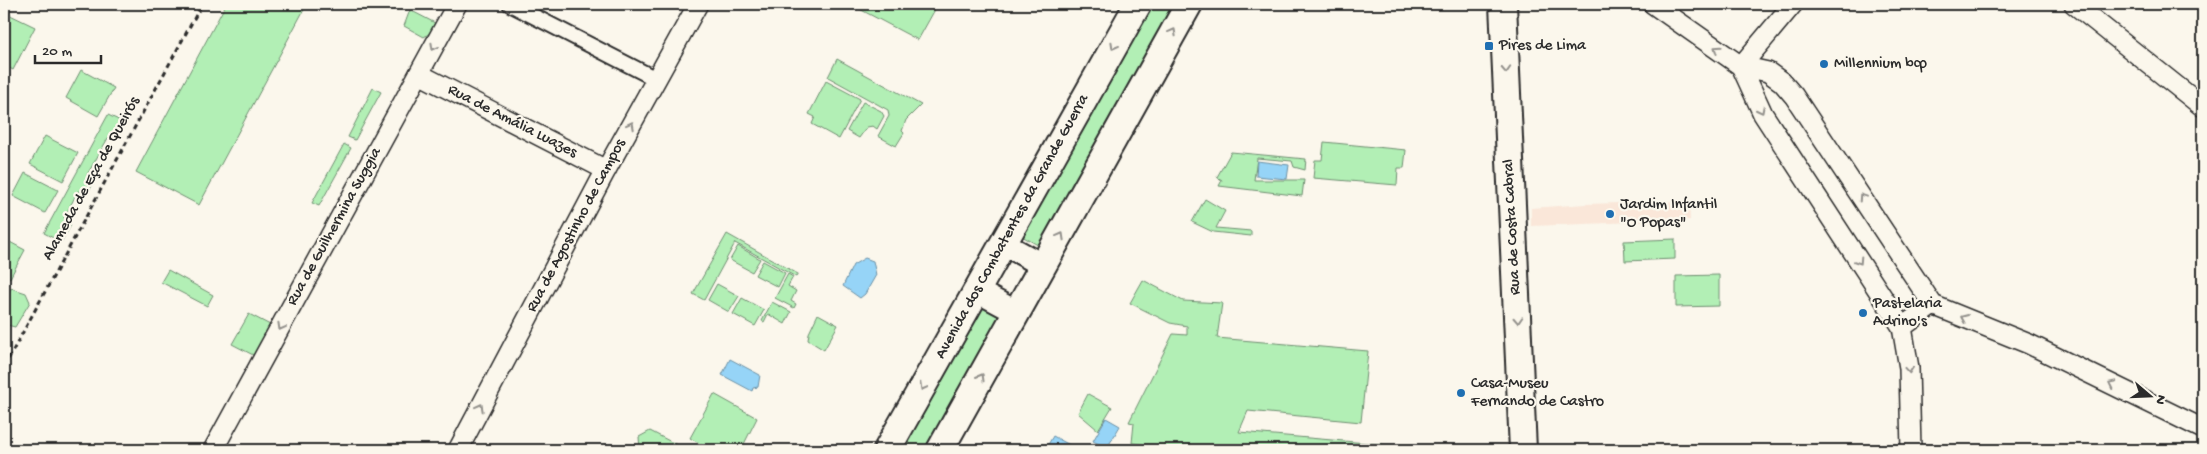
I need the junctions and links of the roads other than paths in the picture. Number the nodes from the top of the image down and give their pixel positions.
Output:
1 (457, 4) edge
2 (510, 4) edge
3 (698, 4) edge
4 (1138, 4) edge
5 (1189, 4) edge
6 (1503, 4) edge
7 (1653, 4) edge
8 (1793, 4) edge
9 (2074, 4) edge
10 (1741, 66) junction
11 (419, 74) junction
12 (656, 79) junction
13 (2203, 107) edge
14 (606, 170) junction
15 (1004, 244) junction
16 (1044, 266) junction
17 (977, 291) junction
18 (1933, 305) junction
19 (1018, 313) junction
20 (1902, 327) junction
21 (2203, 429) edge
22 (214, 450) edge
23 (458, 450) edge
24 (887, 450) edge
25 (940, 450) edge
26 (1523, 450) edge
27 (1910, 450) edge

1 -> 11 street, Rua de Guilhermina Suggia
2 - 12 street
3 - 12 street, Rua de Agostinho de Campos
4 -> 15 main road, Avenida dos Combatentes da Grande Guerra
16 -> 5 main road
6 -> 26 main road, Rua de Costa Cabral
10 -> 7 street
8 - 10 street
9 - 13 street
18 -> 10 street
10 -> 20 street
11 - 14 street, Rua de Amália Luazes
11 -> 22 street, Rua de Guilhermina Suggia
14 -> 12 street, Rua de Agostinho de Campos
23 -> 14 street, Rua de Agostinho de Campos
15 - 16 street
15 - 17 main road, Avenida dos Combatentes da Grande Guerra
16 - 19 main road
17 - 19 street
17 -> 24 main road, Avenida dos Combatentes da Grande Guerra
18 - 20 street
21 -> 18 street
25 -> 19 main road
20 -> 27 street

